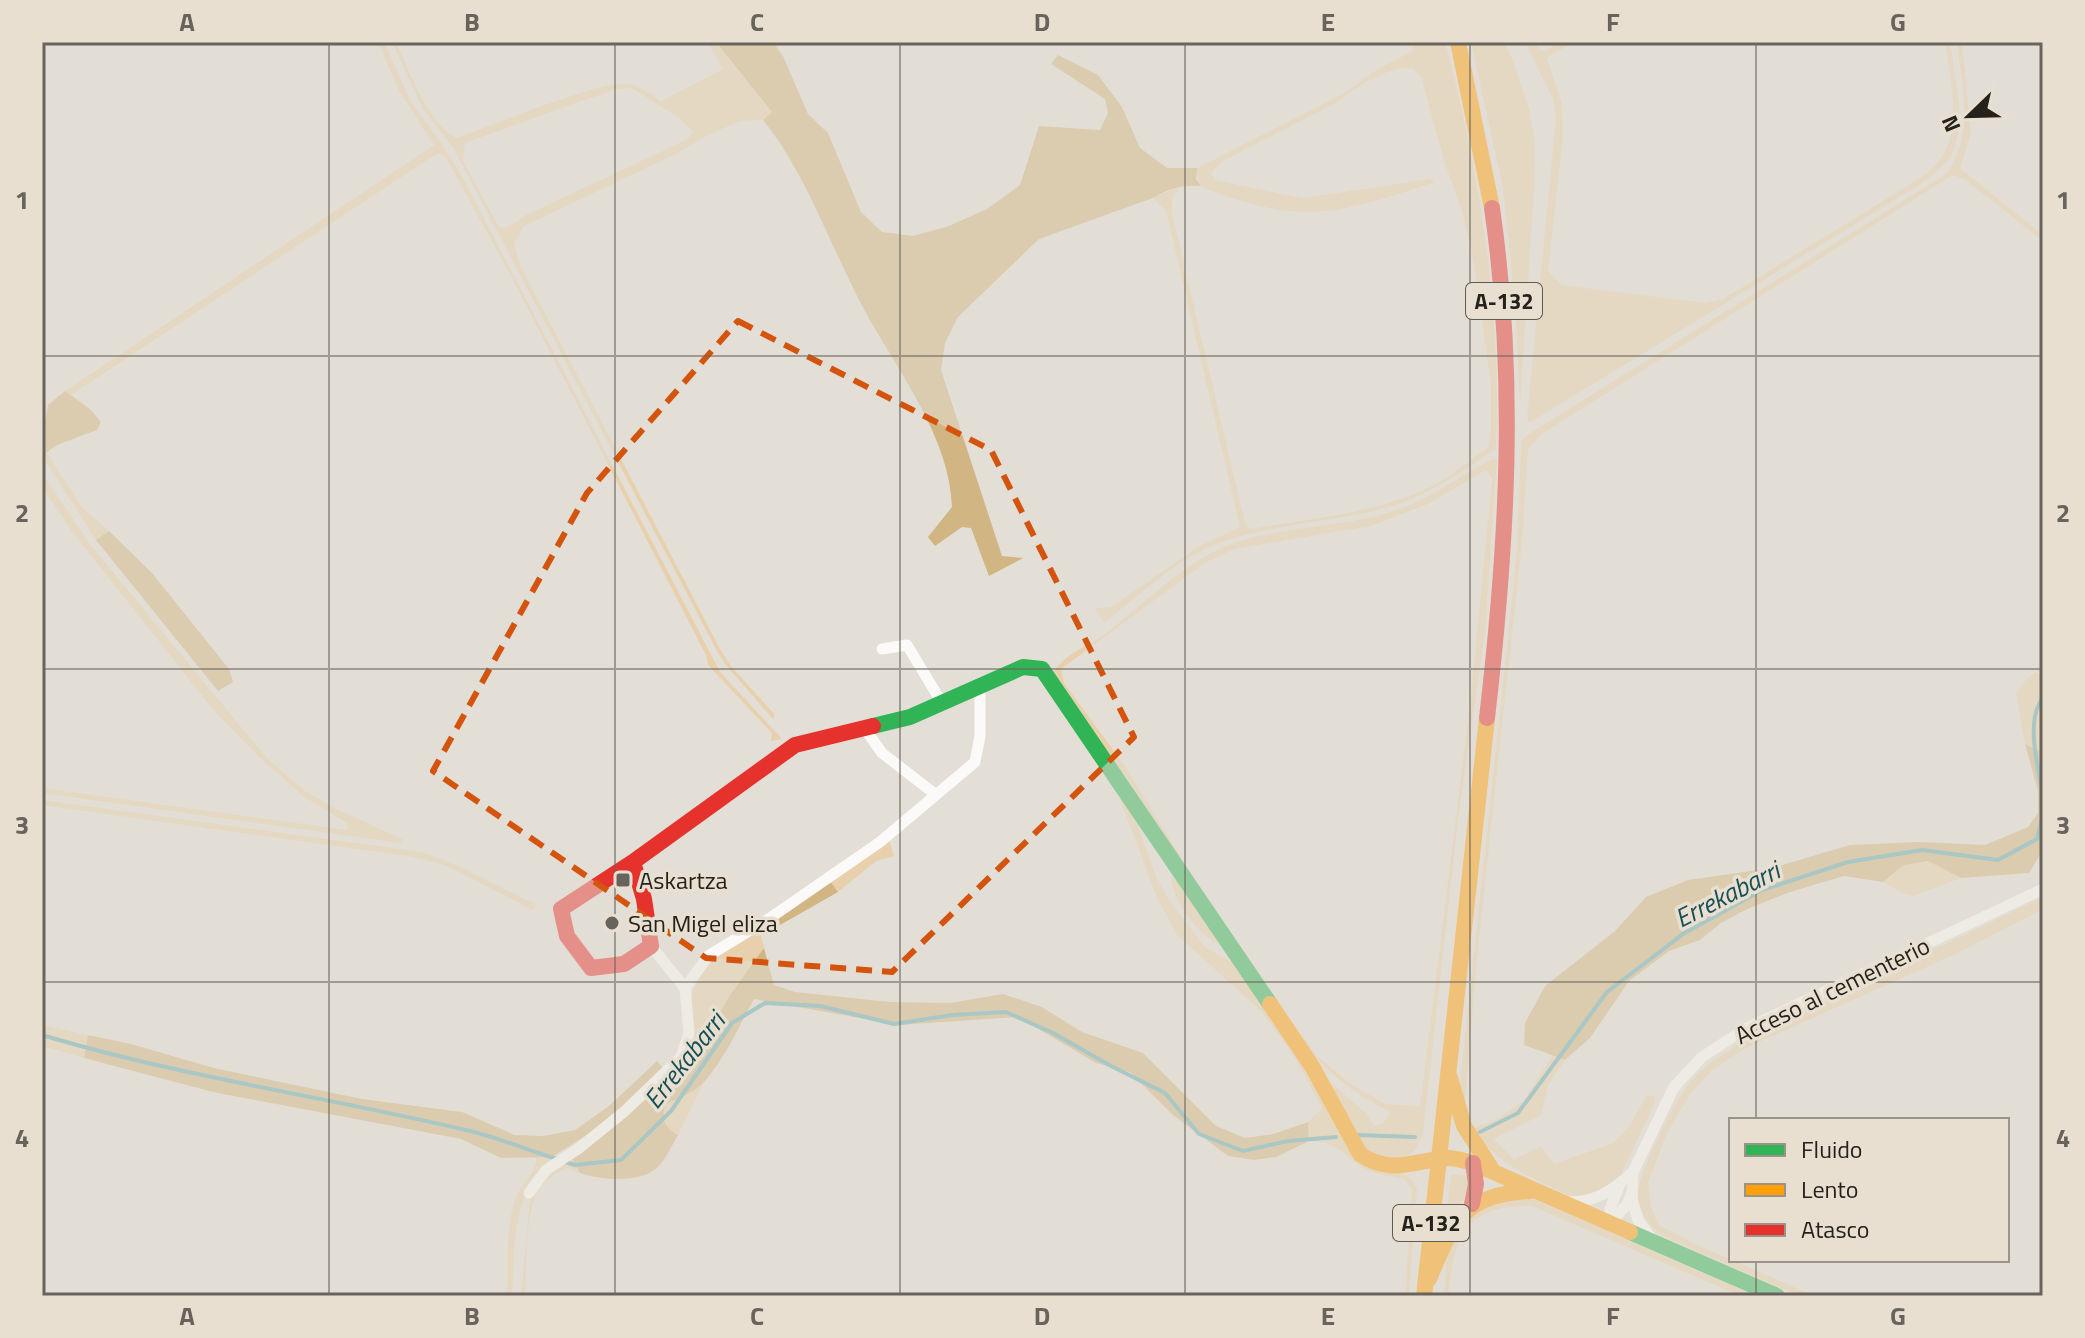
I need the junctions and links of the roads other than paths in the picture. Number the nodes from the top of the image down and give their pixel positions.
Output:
1 (1458, 42) edge
2 (882, 649) dead end
3 (980, 686) junction
4 (942, 703) junction
5 (865, 729) junction
6 (935, 794) junction
7 (633, 862) junction
8 (2043, 889) edge
9 (651, 946) junction
10 (685, 988) junction
11 (1447, 1064) junction
12 (1438, 1159) junction
13 (1473, 1163) junction
14 (1495, 1172) junction
15 (1633, 1172) junction
16 (1620, 1184) junction
17 (1633, 1190) junction
18 (1537, 1191) junction
19 (529, 1193) dead end
20 (1563, 1202) junction
21 (1472, 1204) junction
22 (1611, 1222) junction
23 (1654, 1242) junction
24 (1425, 1292) edge
25 (1777, 1296) edge

1 - 11 main road, A-132
2 - 4 street
3 - 4 main road
3 - 6 street
3 - 12 main road
4 - 5 main road
5 - 6 street
5 - 7 main road
6 - 10 street
7 - 9 main road
7 - 9 main road
8 - 15 street, Acceso al cementerio
9 - 10 street
10 - 19 street
11 - 12 main road, A-132
11 - 14 main road
12 - 13 main road
12 - 24 main road, A-132
13 - 14 main road
13 - 21 main road
14 - 18 main road
15 - 16 street
15 - 17 street
16 - 20 street
16 - 22 street
17 - 22 street
17 - 23 street
18 - 20 main road
18 - 21 main road
20 - 22 main road
21 - 24 main road
22 - 23 main road
23 - 25 main road

